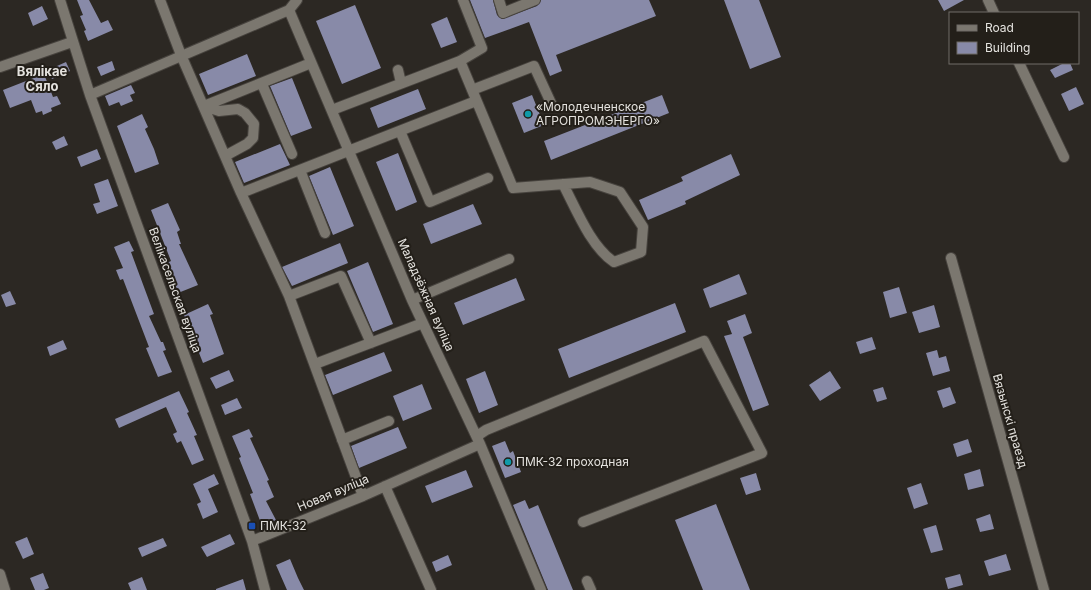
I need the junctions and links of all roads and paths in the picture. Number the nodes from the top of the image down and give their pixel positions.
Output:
1 (60, 0) edge
2 (160, 0) edge
3 (297, 0) edge
4 (463, 0) edge
5 (499, 0) edge
6 (535, 0) edge
7 (988, 0) edge
8 (289, 10) junction
9 (994, 12) edge
10 (72, 42) junction
11 (181, 55) junction
12 (460, 61) junction
13 (311, 63) junction
14 (1019, 64) edge
15 (0, 67) edge
16 (398, 70) dead end
17 (401, 83) junction
18 (262, 84) junction
19 (472, 90) junction
20 (90, 94) junction
21 (476, 101) junction
22 (551, 102) dead end
23 (204, 106) junction
24 (332, 110) junction
25 (400, 131) junction
26 (349, 151) junction
27 (292, 154) dead end
28 (225, 156) junction
29 (1064, 157) dead end
30 (300, 170) junction
31 (488, 178) dead end
32 (563, 184) junction
33 (241, 193) junction
34 (325, 233) dead end
35 (951, 258) dead end
36 (509, 259) dead end
37 (289, 296) junction
38 (412, 300) junction
39 (423, 324) junction
40 (371, 343) junction
41 (315, 364) junction
42 (390, 421) dead end
43 (342, 440) junction
44 (478, 440) junction
45 (385, 486) junction
46 (363, 496) junction
47 (582, 522) dead end
48 (252, 541) junction
49 (0, 574) edge
50 (5, 590) edge
51 (265, 590) edge
52 (432, 590) edge
53 (541, 590) edge
54 (1044, 590) edge

1 - 10 street, Велікасельская вуліца
2 - 11 street
3 - 8 street
4 - 12 street
5 - 6 street
7 - 9 street
8 - 11 street
8 - 13 street, Маладзёжная вуліца
10 - 15 street
10 - 20 street, Велікасельская вуліца
11 - 20 street
11 - 23 street
12 - 17 street
12 - 19 street
13 - 18 street
13 - 24 street, Маладзёжная вуліца
14 - 29 street
16 - 17 street
17 - 24 street
18 - 23 street
18 - 27 street
19 - 21 street
19 - 22 street
20 - 48 street, Велікасельская вуліца
21 - 25 street
21 - 32 street
23 - 28 street
23 - 28 street
24 - 26 street, Маладзёжная вуліца
25 - 26 street
25 - 31 street
26 - 30 street
26 - 38 street, Маладзёжная вуліца
28 - 33 street
30 - 33 street
30 - 34 street
32 - 32 street
33 - 37 street
35 - 54 street, Вязынскі праезд
36 - 38 street
37 - 40 street
37 - 41 street
38 - 39 street, Маладзёжная вуліца
39 - 40 street
39 - 44 street, Маладзёжная вуліца
40 - 41 street
41 - 43 street
42 - 43 street
43 - 46 street
44 - 45 street
44 - 47 street
44 - 53 street, Маладзёжная вуліца
45 - 46 street, Новая вуліца
45 - 52 street, Новая вуліца
46 - 48 street, Новая вуліца
48 - 51 street, Велікасельская вуліца
49 - 50 street

